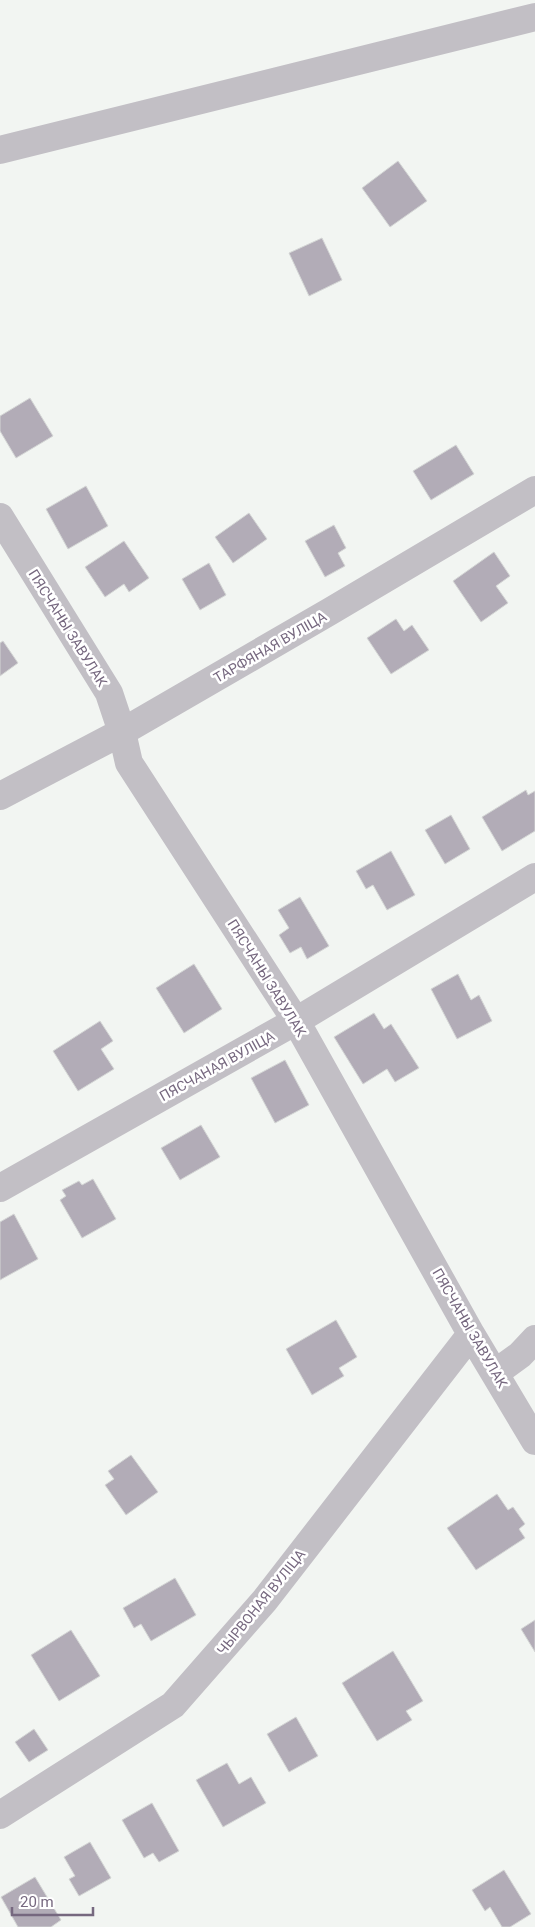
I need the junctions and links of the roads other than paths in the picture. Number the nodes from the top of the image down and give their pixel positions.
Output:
1 (535, 17) edge
2 (0, 150) edge
3 (535, 490) edge
4 (0, 517) edge
5 (122, 732) junction
6 (0, 796) edge
7 (535, 876) edge
8 (296, 1022) junction
9 (0, 1188) edge
10 (471, 1334) junction
11 (535, 1339) edge
12 (495, 1373) junction
13 (535, 1441) edge
14 (0, 1815) edge

1 - 2 street
3 - 5 street, ТАРФЯНАЯ ВУЛІЦА
4 - 5 street, ПЯСЧАНЫ ЗАВУЛАК
5 - 6 street, ТАРФЯНАЯ ВУЛІЦА
5 - 8 street, ПЯСЧАНЫ ЗАВУЛАК
7 - 8 street, ПЯСЧАНАЯ ВУЛІЦА
8 - 9 street, ПЯСЧАНАЯ ВУЛІЦА
8 - 10 street, ПЯСЧАНЫ ЗАВУЛАК
10 - 12 street, ПЯСЧАНЫ ЗАВУЛАК
10 - 14 street, ЧЫРВОНАЯ ВУЛІЦА
11 - 12 street
12 - 13 street, ПЯСЧАНЫ ЗАВУЛАК

